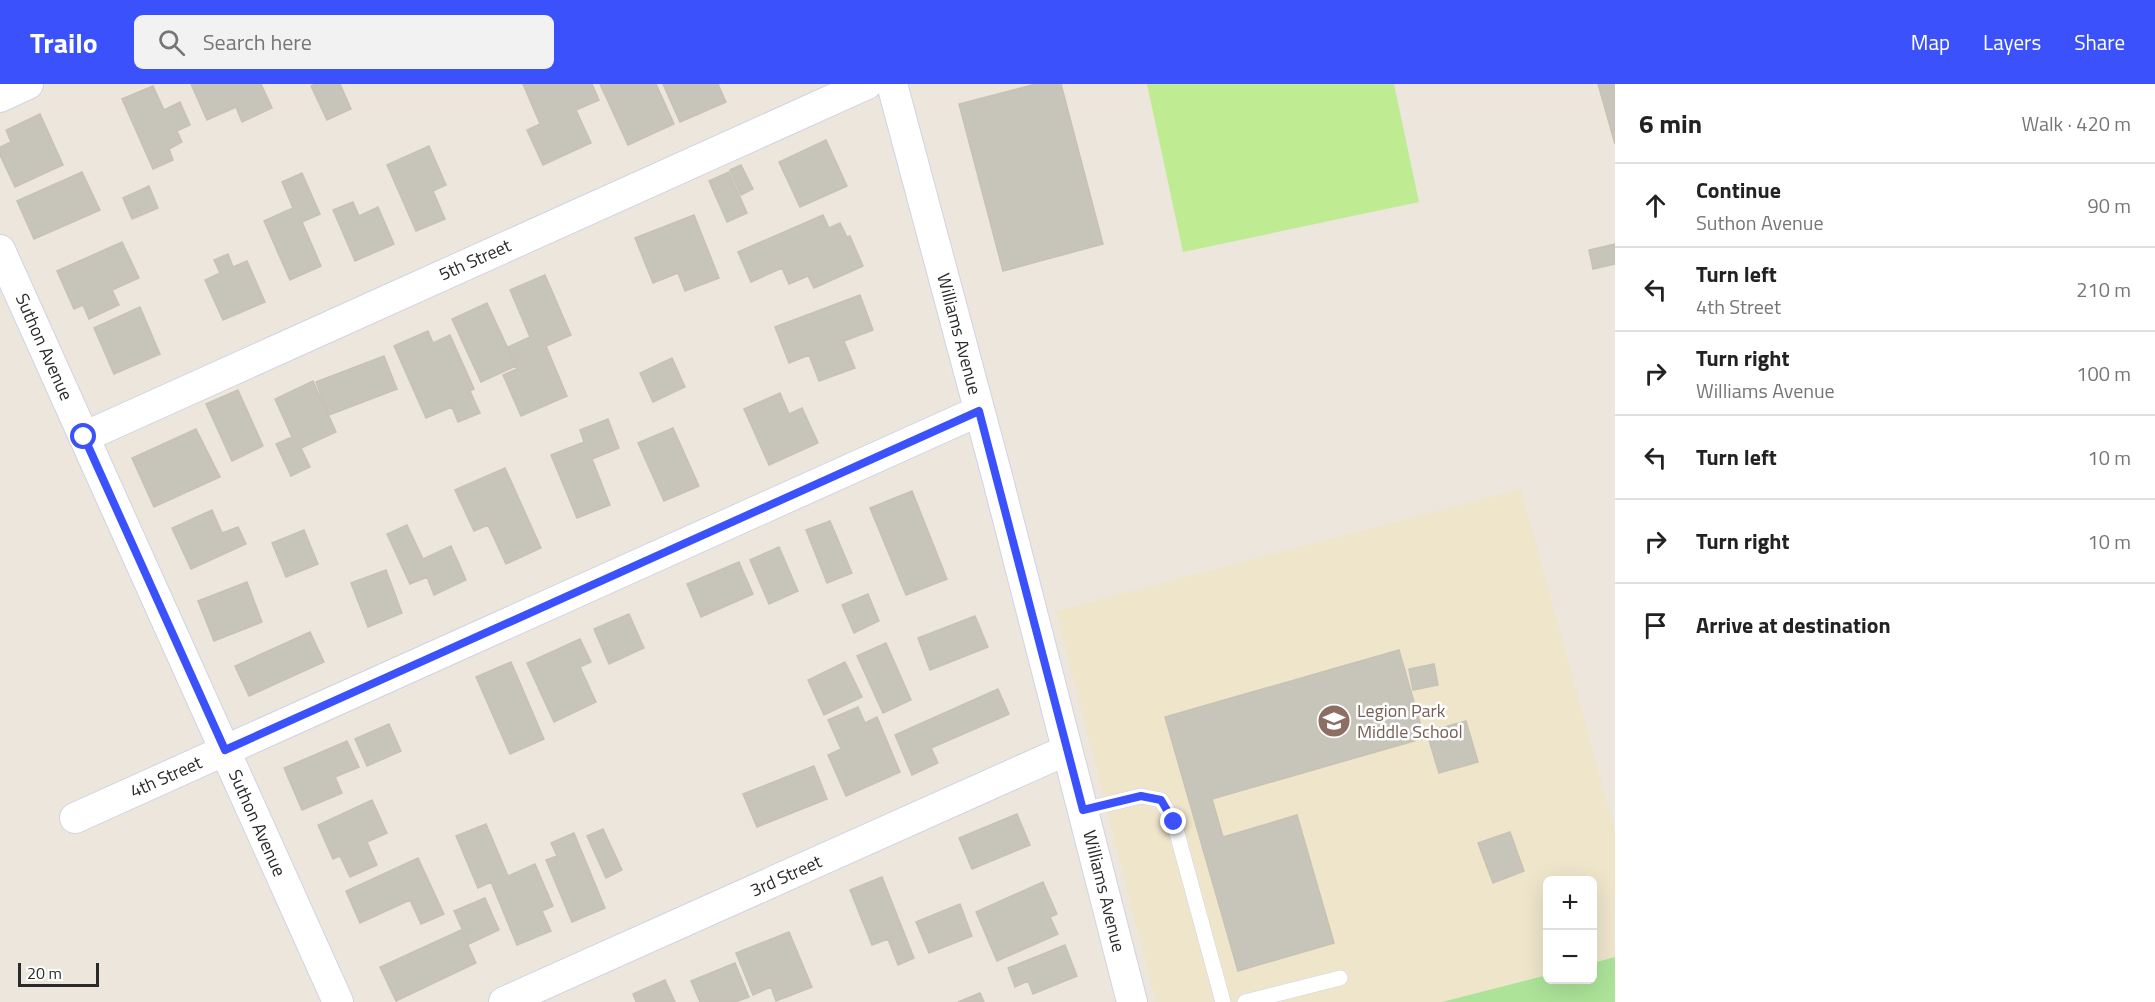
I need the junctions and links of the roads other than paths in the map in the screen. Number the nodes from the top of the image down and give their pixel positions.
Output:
1 (28, 84) edge
2 (867, 84) edge
3 (892, 84) edge
4 (0, 96) edge
5 (0, 250) edge
6 (979, 411) junction
7 (84, 437) junction
8 (225, 750) junction
9 (1067, 750) junction
10 (1083, 810) junction
11 (75, 818) dead end
12 (1340, 978) dead end
13 (339, 1002) edge
14 (504, 1002) edge
15 (1132, 1002) edge
16 (1223, 1002) edge
17 (1245, 1002) edge

1 - 4 street
2 - 7 street, 5th Street
3 - 6 street, Williams Avenue
5 - 7 street, Suthon Avenue
6 - 8 street, 4th Street
6 - 9 street, Williams Avenue
7 - 8 street, Suthon Avenue
8 - 11 street, 4th Street
8 - 13 street, Suthon Avenue
9 - 10 street, Williams Avenue
9 - 14 street, 3rd Street
10 - 15 street, Williams Avenue
10 - 16 lane
12 - 17 lane

